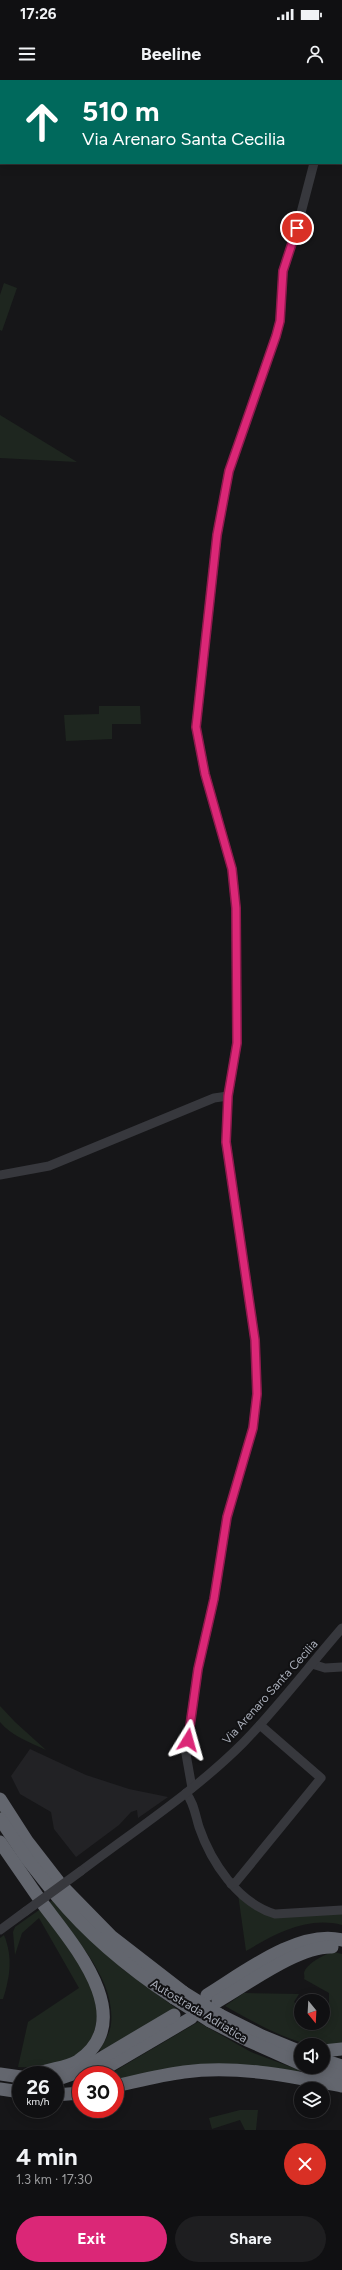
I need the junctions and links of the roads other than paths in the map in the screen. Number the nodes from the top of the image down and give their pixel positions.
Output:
1 (314, 164) edge
2 (228, 1096) junction
3 (0, 1176) edge
4 (341, 1632) edge
5 (312, 1664) junction
6 (342, 1667) edge
7 (260, 1725) junction
8 (189, 1790) junction
9 (0, 1799) edge
10 (0, 1819) edge
11 (0, 1842) edge
12 (231, 1884) junction
13 (57, 1888) junction
14 (342, 1910) edge
15 (0, 1930) edge
16 (342, 1940) edge
17 (342, 1948) edge
18 (214, 2008) junction
19 (174, 2015) dead end
20 (191, 2018) dead end
21 (243, 2027) junction
22 (294, 2042) edge
23 (294, 2049) edge
24 (342, 2049) edge
25 (330, 2050) edge
26 (294, 2061) edge
27 (330, 2062) edge
28 (109, 2066) edge
29 (342, 2066) edge
30 (64, 2067) edge
31 (330, 2073) edge
32 (0, 2074) edge
33 (12, 2076) edge
34 (64, 2077) edge
35 (342, 2077) edge
36 (124, 2084) edge
37 (342, 2086) edge
38 (0, 2089) edge
39 (12, 2091) edge

1 - 2 street
2 - 3 street
2 - 8 street
4 - 5 street, Via Arenaro Santa Cecilia
5 - 6 street
5 - 7 street, Via Arenaro Santa Cecilia
7 - 8 street, Via Arenaro Santa Cecilia
7 - 12 street
8 - 12 street
8 - 15 street, Via Arenaro Santa Cecilia, bridge
9 - 13 highway, Autostrada Adriatica
10 - 13 highway, Autostrada Adriatica
11 - 30 highway
12 - 14 street
13 - 18 highway, Autostrada Adriatica, bridge
16 - 18 highway
17 - 18 highway
18 - 21 highway, Autostrada Adriatica
18 - 26 highway, Autostrada Adriatica
19 - 34 highway
20 - 28 highway
21 - 22 highway
21 - 23 highway, Autostrada Adriatica
24 - 25 highway
27 - 29 highway
31 - 35 highway
32 - 33 highway
36 - 37 highway
38 - 39 highway

